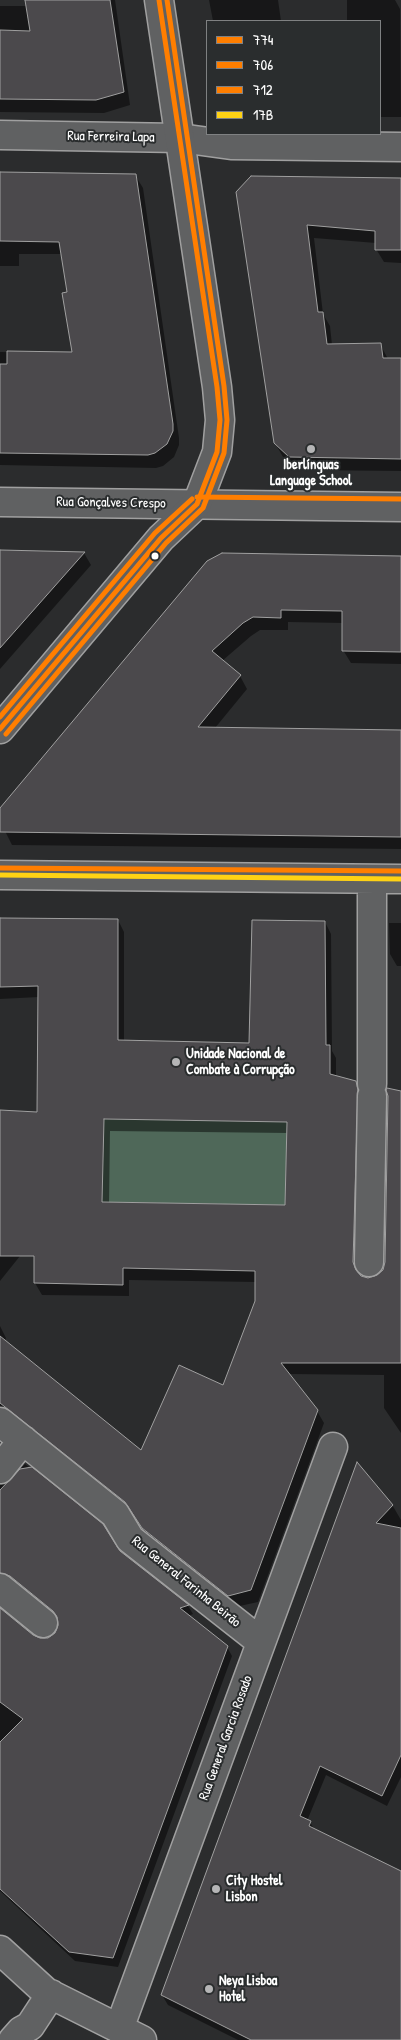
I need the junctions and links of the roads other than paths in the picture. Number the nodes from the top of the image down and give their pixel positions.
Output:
1 (159, 0) edge
2 (0, 136) edge
3 (180, 138) junction
4 (401, 147) edge
5 (0, 502) edge
6 (197, 504) junction
7 (401, 507) edge
8 (0, 729) edge
9 (0, 875) edge
10 (372, 879) junction
11 (401, 879) edge
12 (369, 1262) dead end
13 (0, 1422) edge
14 (23, 1440) junction
15 (333, 1447) dead end
16 (0, 1469) edge
17 (0, 1588) edge
18 (43, 1623) dead end
19 (261, 1642) junction
20 (0, 1950) edge
21 (51, 1994) junction
22 (131, 2034) edge
23 (14, 2040) edge

1 - 3 street
2 - 3 street, Rua Ferreira Lapa
3 - 4 street, Rua Ferreira Lapa
3 - 6 street
5 - 6 street, Rua Gonçalves Crespo
6 - 7 street, Rua Gonçalves Crespo
6 - 8 street
9 - 10 street
10 - 11 street
10 - 12 street
13 - 14 street, Rua General Farinha Beirão
14 - 16 street
14 - 19 street, Rua General Farinha Beirão
15 - 19 street, Rua General Garcia Rosado
17 - 18 street
19 - 22 street, Rua General Garcia Rosado
20 - 21 street
21 - 22 street
21 - 23 street

